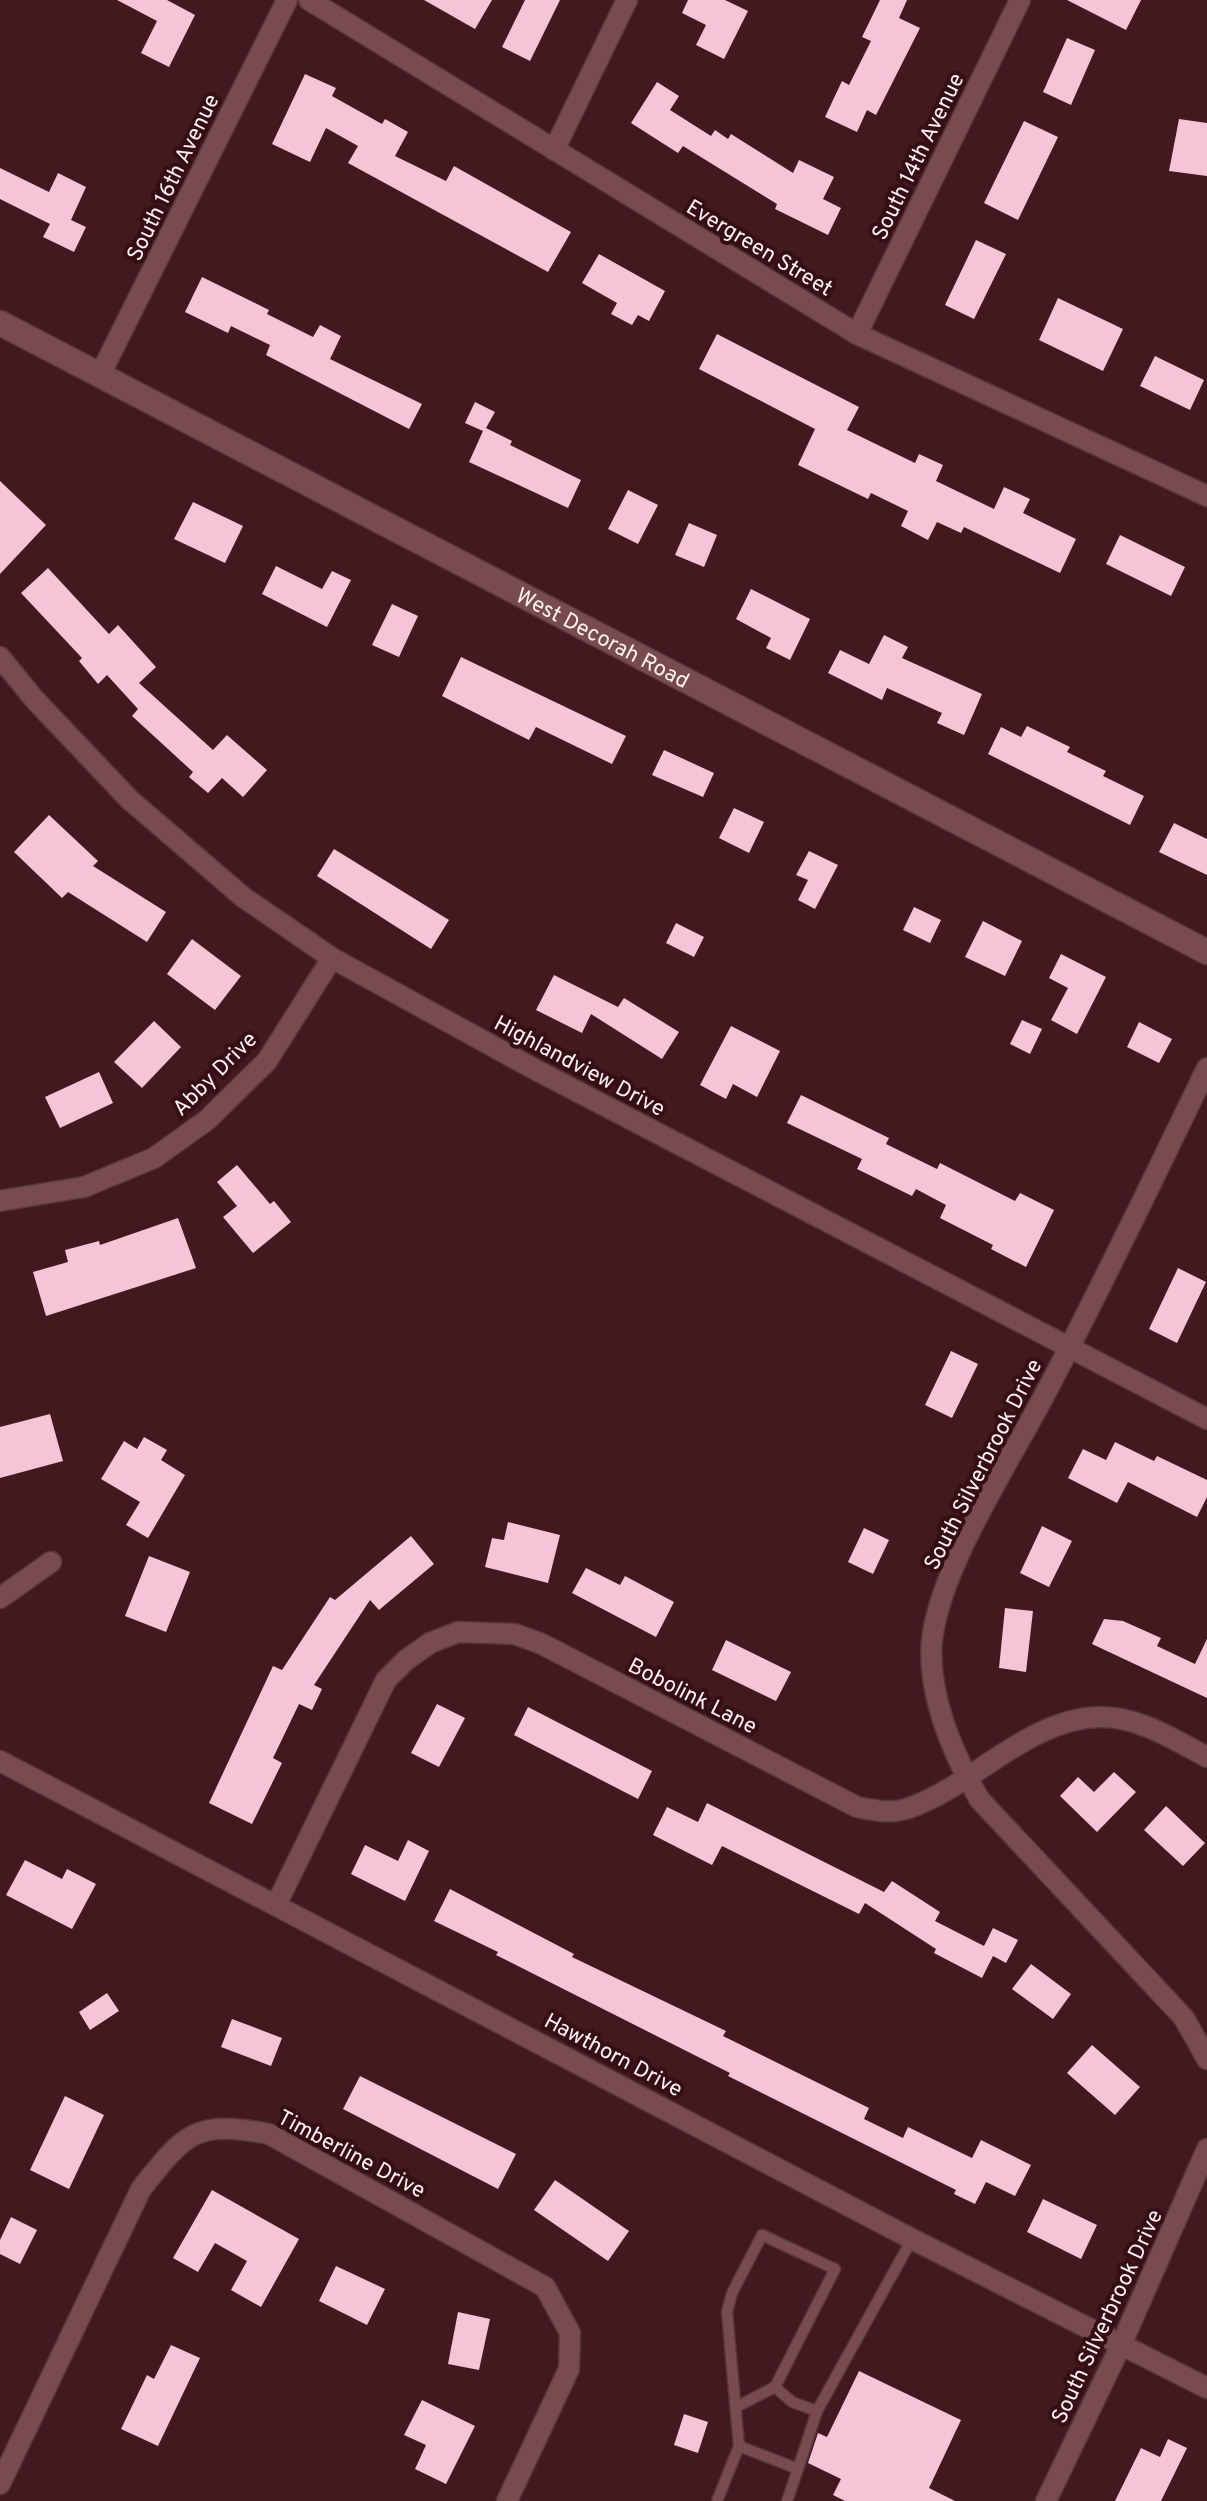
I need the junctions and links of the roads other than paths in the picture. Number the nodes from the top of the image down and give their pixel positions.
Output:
1 (287, 0) edge
2 (309, 0) edge
3 (627, 0) edge
4 (1020, 0) edge
5 (554, 150) junction
6 (0, 323) edge
7 (857, 334) junction
8 (100, 375) junction
9 (1207, 496) edge
10 (0, 657) edge
11 (1207, 952) edge
12 (332, 958) junction
13 (1207, 1068) edge
14 (0, 1201) edge
15 (1069, 1347) junction
16 (1207, 1419) edge
17 (51, 1562) dead end
18 (0, 1598) edge
19 (1207, 1757) edge
20 (0, 1761) edge
21 (966, 1777) junction
22 (277, 1903) junction
23 (1207, 2059) edge
24 (1207, 2149) edge
25 (912, 2239) junction
26 (1122, 2343) junction
27 (775, 2387) junction
28 (1207, 2388) edge
29 (736, 2407) junction
30 (817, 2411) junction
31 (739, 2446) junction
32 (798, 2469) junction
33 (0, 2484) edge
34 (507, 2501) edge
35 (717, 2501) edge
36 (787, 2501) edge
37 (1046, 2501) edge

1 - 8 street, South 16th Avenue
2 - 5 street, Evergreen Street
3 - 5 street
4 - 7 street, South 14th Avenue
5 - 7 street, Evergreen Street
6 - 8 street, West Decorah Road
7 - 9 street, Evergreen Street
8 - 11 street, West Decorah Road
10 - 12 street, Highlandview Drive
12 - 14 street, Abby Drive
12 - 15 street, Highlandview Drive
13 - 15 street, South Silverbrook Drive
15 - 16 street, Highlandview Drive
15 - 21 street, South Silverbrook Drive
17 - 18 street
19 - 21 street, Bobolink Lane
20 - 22 street, Hawthorn Drive
21 - 22 street, Bobolink Lane
21 - 23 street, South Silverbrook Drive
22 - 25 street, Hawthorn Drive
24 - 26 street, South Silverbrook Drive
25 - 26 street, Hawthorn Drive
25 - 30 lane
26 - 28 street, Hawthorn Drive
26 - 37 street, South Silverbrook Drive
27 - 29 lane
27 - 29 lane
27 - 30 lane
29 - 31 lane
30 - 32 lane
31 - 32 lane
31 - 35 lane
32 - 36 lane
33 - 34 street, Timberline Drive

